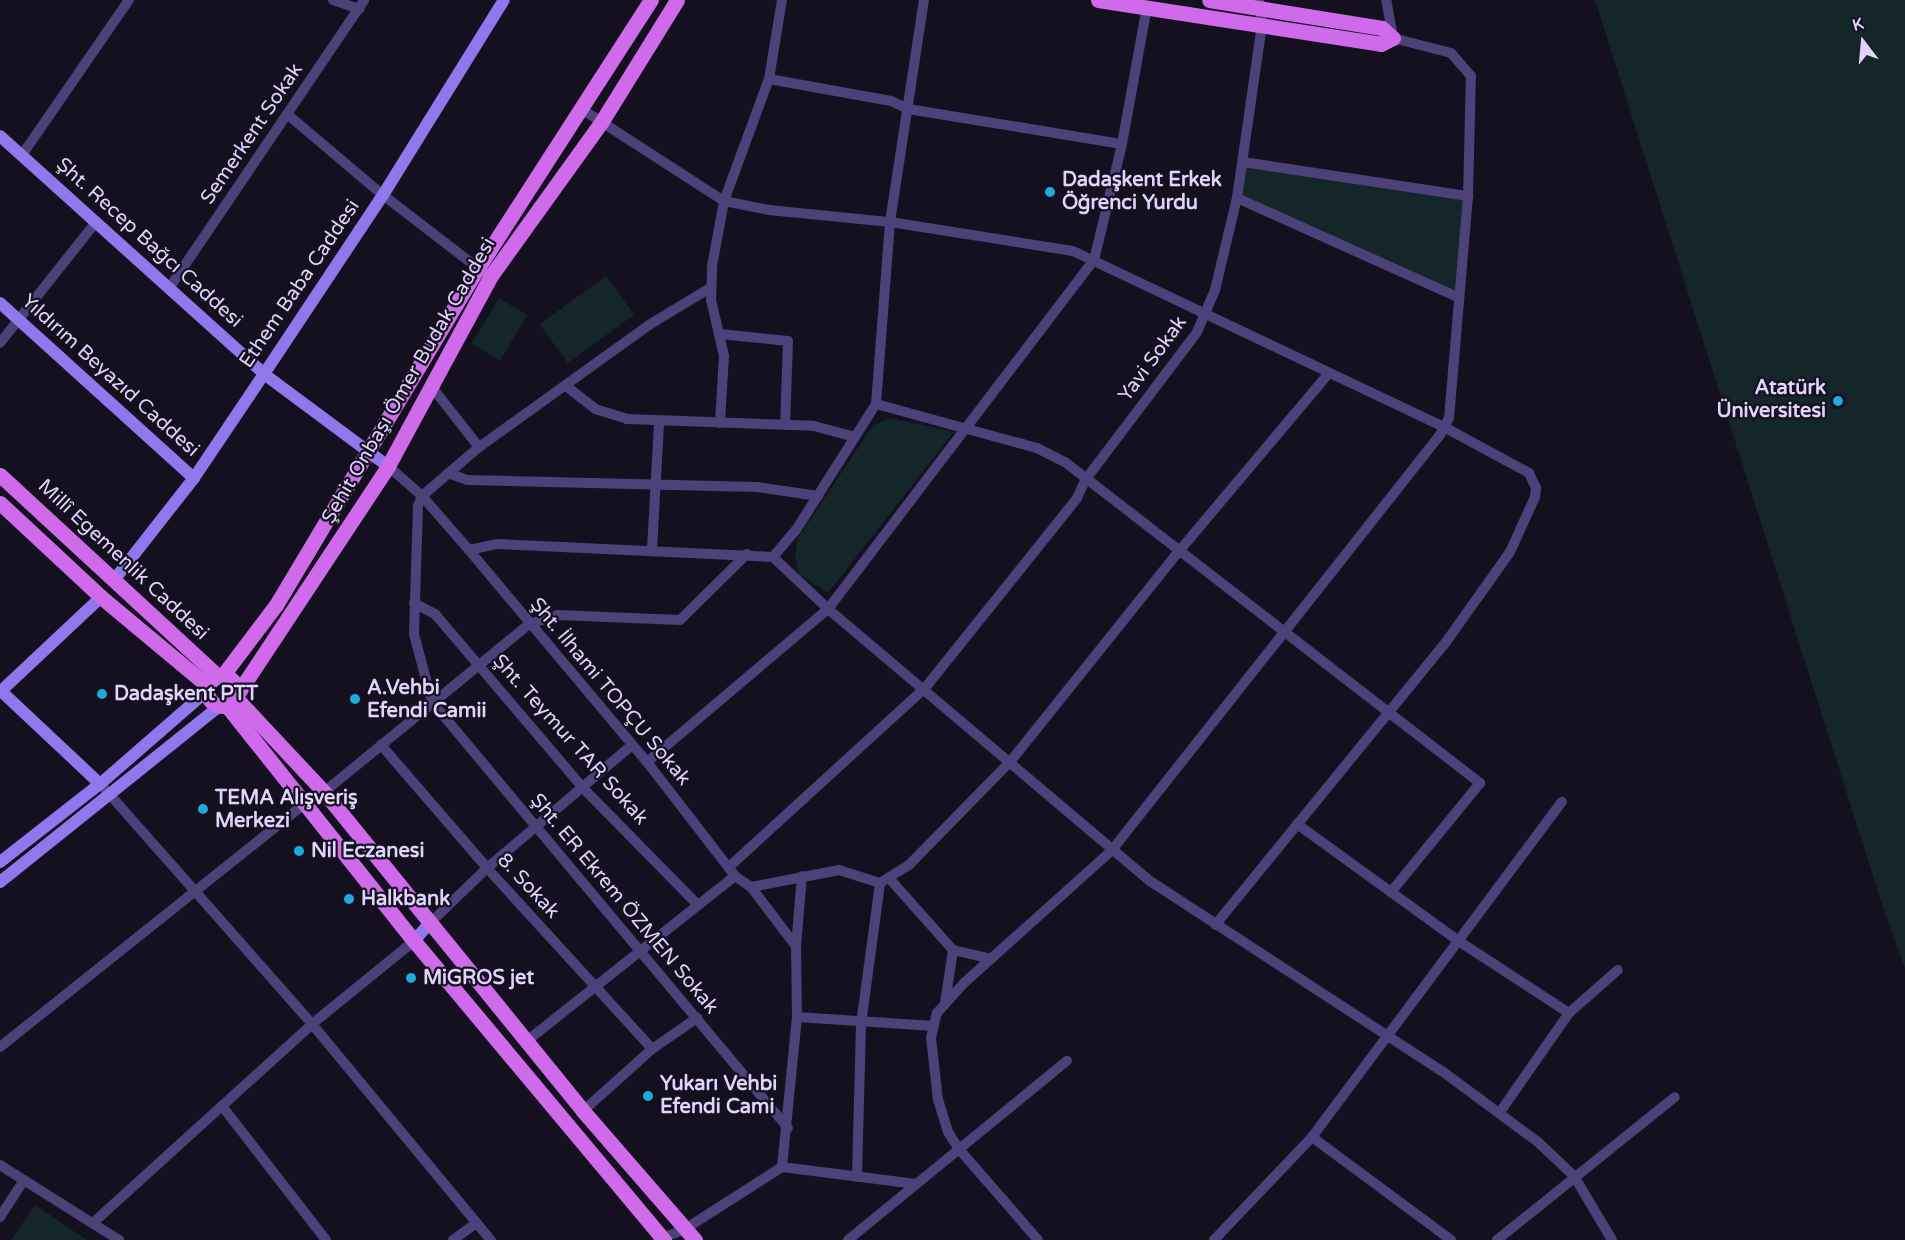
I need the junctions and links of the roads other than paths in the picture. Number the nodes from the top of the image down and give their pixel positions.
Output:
1 (129, 0) edge
2 (333, 0) edge
3 (504, 0) edge
4 (651, 0) edge
5 (677, 0) edge
6 (782, 0) edge
7 (924, 0) edge
8 (1098, 0) edge
9 (1209, 0) edge
10 (1386, 0) edge
11 (1260, 3) edge
12 (362, 4) edge
13 (1147, 7) junction
14 (1262, 24) junction
15 (1393, 38) junction
16 (769, 79) junction
17 (580, 108) junction
18 (908, 109) junction
19 (287, 114) junction
20 (602, 121) junction
21 (0, 136) edge
22 (1122, 144) junction
23 (22, 155) junction
24 (1243, 162) junction
25 (383, 195) junction
26 (1468, 196) junction
27 (1237, 198) junction
28 (724, 201) junction
29 (890, 222) junction
30 (95, 223) junction
31 (1094, 260) junction
32 (484, 273) junction
33 (170, 287) junction
34 (710, 288) junction
35 (1457, 297) junction
36 (0, 303) edge
37 (1206, 316) junction
38 (20, 320) junction
39 (720, 334) junction
40 (0, 344) edge
41 (264, 374) junction
42 (1328, 374) junction
43 (431, 386) junction
44 (566, 386) junction
45 (876, 404) junction
46 (659, 422) junction
47 (720, 423) junction
48 (785, 425) junction
49 (1444, 427) junction
50 (967, 429) junction
51 (855, 437) junction
52 (479, 447) junction
53 (368, 450) junction
54 (388, 466) junction
55 (448, 473) junction
56 (0, 475) edge
57 (194, 478) junction
58 (1086, 479) junction
59 (657, 484) junction
60 (422, 496) junction
61 (818, 496) junction
62 (0, 503) edge
63 (652, 549) junction
64 (470, 550) junction
65 (1180, 550) junction
66 (747, 554) junction
67 (773, 556) junction
68 (114, 580) junction
69 (101, 597) junction
70 (414, 603) junction
71 (828, 609) junction
72 (529, 624) junction
73 (1286, 632) junction
74 (480, 666) junction
75 (214, 682) junction
76 (925, 688) junction
77 (0, 691) edge
78 (230, 701) junction
79 (432, 702) junction
80 (1387, 713) junction
81 (381, 745) junction
82 (632, 745) junction
83 (647, 762) junction
84 (1010, 762) junction
85 (100, 783) junction
86 (582, 787) junction
87 (324, 792) junction
88 (111, 795) junction
89 (1562, 802) dead end
90 (303, 805) junction
91 (1298, 824) junction
92 (535, 827) junction
93 (1112, 850) junction
94 (0, 862) edge
95 (730, 866) junction
96 (487, 868) junction
97 (735, 876) junction
98 (802, 876) junction
99 (885, 880) junction
100 (0, 882) edge
101 (751, 887) junction
102 (197, 891) junction
103 (1390, 892) junction
104 (697, 904) junction
105 (429, 924) junction
106 (1215, 925) junction
107 (414, 941) junction
108 (1460, 942) junction
109 (796, 946) junction
110 (953, 950) junction
111 (639, 954) junction
112 (991, 958) junction
113 (1618, 970) dead end
114 (597, 985) junction
115 (945, 1005) junction
116 (1569, 1013) junction
117 (797, 1017) junction
118 (697, 1018) junction
119 (312, 1024) junction
120 (861, 1024) junction
121 (934, 1026) junction
122 (1387, 1036) junction
123 (528, 1040) junction
124 (0, 1047) edge
125 (652, 1049) junction
126 (1067, 1061) dead end
127 (1675, 1097) dead end
128 (222, 1106) junction
129 (583, 1111) junction
130 (1500, 1112) junction
131 (788, 1128) junction
132 (1312, 1137) junction
133 (959, 1149) junction
134 (0, 1165) edge
135 (782, 1167) junction
136 (1574, 1176) junction
137 (857, 1177) junction
138 (24, 1180) junction
139 (916, 1184) junction
140 (0, 1217) edge
141 (94, 1222) junction
142 (476, 1223) junction
143 (690, 1234) edge
144 (862, 1236) edge
145 (661, 1239) edge
146 (119, 1240) edge
147 (326, 1240) edge
148 (453, 1240) edge
149 (491, 1240) edge
150 (848, 1240) edge
151 (1038, 1240) edge
152 (1214, 1240) edge
153 (1451, 1240) edge
154 (1497, 1240) edge
155 (1612, 1240) edge

1 - 23 street
2 - 12 street
3 - 25 street, Ethem Baba Caddesi
4 - 17 main road, Şehit Onbaşı Ömer Budak Caddesi
5 - 20 main road, Şehit Onbaşı Ömer Budak Caddesi
6 - 16 street
7 - 18 street
8 - 13 main road
9 - 11 main road
10 - 15 street
11 - 14 street, Yavi Sokak
11 - 15 main road
12 - 19 street, Semerkent Sokak
13 - 14 main road
13 - 22 street
14 - 15 main road
14 - 24 street, Yavi Sokak
15 - 26 street
16 - 18 street
16 - 28 street
17 - 20 street
17 - 32 main road, Şehit Onbaşı Ömer Budak Caddesi
18 - 22 street
18 - 29 street
19 - 25 street
19 - 33 street, Semerkent Sokak
20 - 28 street
20 - 32 main road, Şehit Onbaşı Ömer Budak Caddesi
21 - 23 street, Şht. Recep Bağcı Caddesi
22 - 31 street
23 - 30 street, Şht. Recep Bağcı Caddesi
24 - 26 street
24 - 27 street, Yavi Sokak
25 - 32 street
25 - 41 street, Ethem Baba Caddesi
26 - 35 street
27 - 35 street
27 - 37 street, Yavi Sokak
28 - 29 street
28 - 34 street
29 - 31 street
29 - 45 street
30 - 33 street, Şht. Recep Bağcı Caddesi
30 - 38 street
31 - 37 street
31 - 50 street
32 - 43 main road, Şehit Onbaşı Ömer Budak Caddesi
32 - 53 main road, Şehit Onbaşı Ömer Budak Caddesi
33 - 41 street, Şht. Recep Bağcı Caddesi
34 - 39 street
34 - 44 street
35 - 49 street
36 - 38 street, Yıldırım Beyazıd Caddesi
37 - 42 street
37 - 58 street, Yavi Sokak
38 - 40 street
38 - 57 street, Yıldırım Beyazıd Caddesi
39 - 47 street
39 - 48 street
41 - 53 street, Şht. Recep Bağcı Caddesi
41 - 57 street, Ethem Baba Caddesi
42 - 49 street
42 - 65 street
43 - 52 street
43 - 54 main road, Şehit Onbaşı Ömer Budak Caddesi
44 - 46 street
44 - 52 street
45 - 50 street
45 - 51 street
46 - 47 street
46 - 59 street
47 - 48 street
48 - 51 street
49 - 73 street
49 - 80 street
50 - 58 street
50 - 71 street
51 - 61 street
52 - 55 street
53 - 54 street, Şht. Recep Bağcı Caddesi
53 - 75 main road, Şehit Onbaşı Ömer Budak Caddesi
54 - 60 street, Şht. İlhami TOPÇU Sokak
54 - 78 main road, Şehit Onbaşı Ömer Budak Caddesi
55 - 59 street
55 - 60 street
56 - 68 main road, Millî Egemenlik Caddesi
57 - 68 street, Ethem Baba Caddesi
58 - 65 street
58 - 76 street, Yavi Sokak
59 - 61 street
59 - 63 street
60 - 64 street, Şht. İlhami TOPÇU Sokak
60 - 70 street
61 - 67 street
62 - 69 main road, Millî Egemenlik Caddesi
63 - 64 street
63 - 66 street
64 - 72 street, Şht. İlhami TOPÇU Sokak
65 - 73 street
65 - 84 street
66 - 67 street
66 - 72 street
67 - 71 street
68 - 75 main road, Millî Egemenlik Caddesi
69 - 75 main road, Millî Egemenlik Caddesi
69 - 77 street
70 - 74 street, Şht. Teymur TAR Sokak
70 - 79 street
71 - 76 street
71 - 83 street
72 - 74 street
72 - 82 street, Şht. İlhami TOPÇU Sokak
73 - 80 street
73 - 93 street
74 - 79 street
74 - 86 street, Şht. Teymur TAR Sokak
75 - 78 main road
75 - 78 main road
75 - 85 street
76 - 84 street
76 - 95 street, Yavi Sokak
77 - 85 street
78 - 87 main road
78 - 88 street
78 - 90 main road
79 - 81 street
79 - 92 street, Şht. ER Ekrem ÖZMEN Sokak
80 - 91 street
80 - 103 street
81 - 87 street
81 - 96 street, 8. Sokak
82 - 83 street, Şht. İlhami TOPÇU Sokak
82 - 86 street
83 - 95 street, Şht. İlhami TOPÇU Sokak
84 - 93 street
84 - 99 street
85 - 88 street
85 - 94 street
86 - 92 street
86 - 104 street, Şht. Teymur TAR Sokak
87 - 105 main road
88 - 100 street
88 - 102 street
89 - 108 street
90 - 102 street
90 - 107 main road
91 - 103 street
91 - 106 street
92 - 96 street
92 - 111 street, Şht. ER Ekrem ÖZMEN Sokak
93 - 106 street
93 - 112 street
95 - 97 street, Şht. İlhami TOPÇU Sokak
96 - 105 street
96 - 114 street, 8. Sokak
97 - 101 street, Şht. İlhami TOPÇU Sokak
97 - 104 street
98 - 99 street
98 - 101 street
98 - 109 street
99 - 110 street
99 - 120 street
101 - 109 street, Şht. İlhami TOPÇU Sokak
102 - 119 street
102 - 124 street
103 - 108 street
104 - 111 street
105 - 107 street
105 - 123 main road
106 - 122 street
107 - 119 street
107 - 145 main road
108 - 116 street
108 - 122 street
109 - 117 street
110 - 112 street
110 - 115 street
111 - 114 street
111 - 118 street, Şht. ER Ekrem ÖZMEN Sokak
112 - 115 street
113 - 116 street
114 - 123 street
114 - 125 street, 8. Sokak
115 - 121 street
116 - 130 street
117 - 120 street
117 - 131 street
118 - 125 street
118 - 131 street, Şht. ER Ekrem ÖZMEN Sokak
119 - 128 street
119 - 142 street
120 - 121 street
120 - 137 street
121 - 133 street
122 - 130 street
122 - 132 street
123 - 129 main road
125 - 129 street
126 - 133 street
127 - 136 street
128 - 141 street
128 - 147 street
129 - 143 main road
130 - 136 street
131 - 135 street
132 - 152 street
132 - 153 street
133 - 139 street
133 - 151 street
134 - 138 street
135 - 137 street
135 - 143 street
136 - 154 street
136 - 155 street
137 - 139 street
138 - 140 street
138 - 141 street
139 - 144 street
141 - 146 street
142 - 148 street
142 - 149 street
143 - 145 street
144 - 150 street

